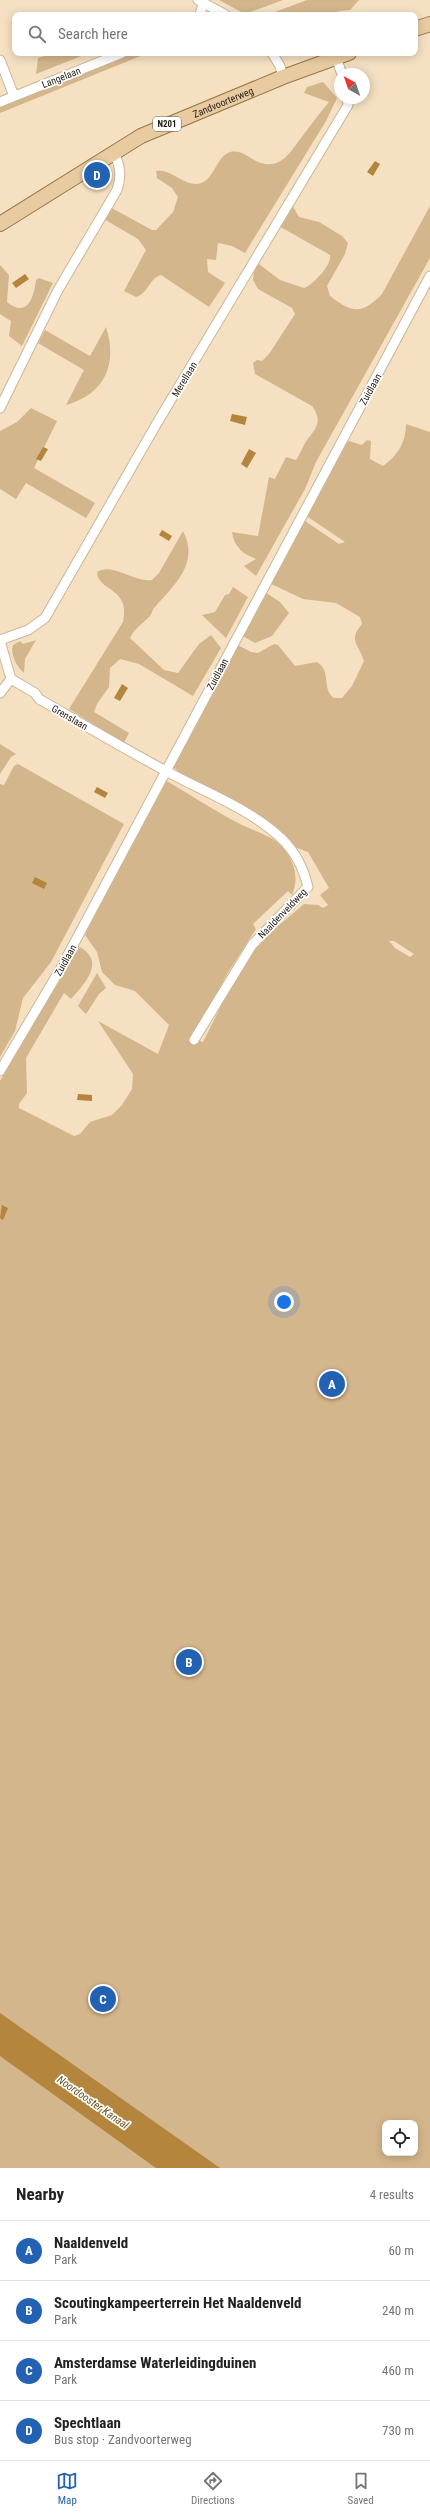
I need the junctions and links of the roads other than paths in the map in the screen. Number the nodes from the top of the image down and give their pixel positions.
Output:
1 (202, 1) edge
2 (200, 12) edge
3 (221, 12) edge
4 (430, 24) edge
5 (418, 28) edge
6 (114, 56) edge
7 (274, 56) edge
8 (339, 56) edge
9 (342, 56) edge
10 (0, 60) edge
11 (342, 68) edge
12 (283, 77) junction
13 (14, 96) junction
14 (0, 102) edge
15 (348, 104) edge
16 (114, 152) junction
17 (0, 224) edge
18 (430, 276) edge
19 (0, 408) edge
20 (0, 640) edge
21 (11, 678) junction
22 (0, 693) edge
23 (166, 771) junction
24 (194, 1040) dead end
25 (0, 1071) edge

1 - 2 street
1 - 3 street
4 - 5 main road
6 - 13 street, Langelaan
7 - 12 street
8 - 12 main road, Zandvoorterweg / N201
9 - 11 street
10 - 13 street
12 - 16 main road, Zandvoorterweg / N201
13 - 14 street, Langelaan
15 - 20 street, Merellaan
16 - 17 main road, Zandvoorterweg / N201
16 - 19 street
18 - 23 street, Zuidlaan
20 - 21 street
21 - 22 street
21 - 23 street, Grenslaan
23 - 24 street, Naaldenveldweg
23 - 25 street, Zuidlaan

